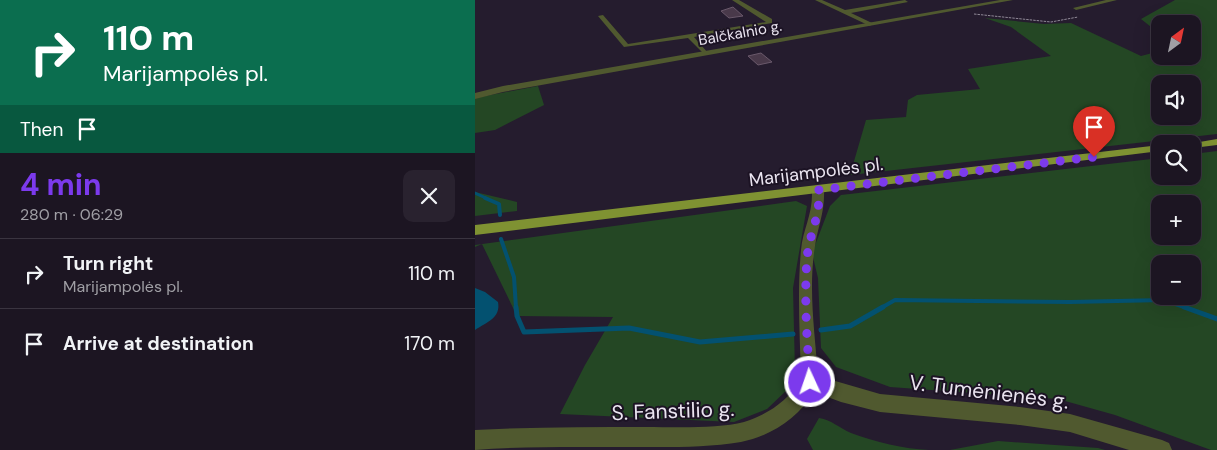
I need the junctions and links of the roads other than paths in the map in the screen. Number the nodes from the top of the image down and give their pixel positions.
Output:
1 (735, 0) edge
2 (818, 0) edge
3 (1010, 0) edge
4 (1114, 0) edge
5 (902, 1) edge
6 (1076, 8) dead end
7 (846, 12) junction
8 (601, 16) dead end
9 (870, 24) junction
10 (691, 36) junction
11 (705, 53) junction
12 (475, 96) edge
13 (1217, 142) edge
14 (1201, 144) edge
15 (1151, 149) edge
16 (818, 190) junction
17 (475, 230) edge
18 (810, 382) junction
19 (475, 440) edge
20 (1161, 450) edge

1 - 10 street
2 - 7 street
3 - 9 street, Balčkalnio g.
4 - 6 street
5 - 7 street
7 - 9 street
8 - 10 street
9 - 11 street, Balčkalnio g.
10 - 11 street
11 - 12 street, Balčkalnio g.
13 - 14 main road
15 - 16 main road, Marijampolės pl.
16 - 17 main road, Marijampolės pl.
16 - 18 street
18 - 19 street, S. Fanstilio g.
18 - 20 street, V. Tumėnienės g.

